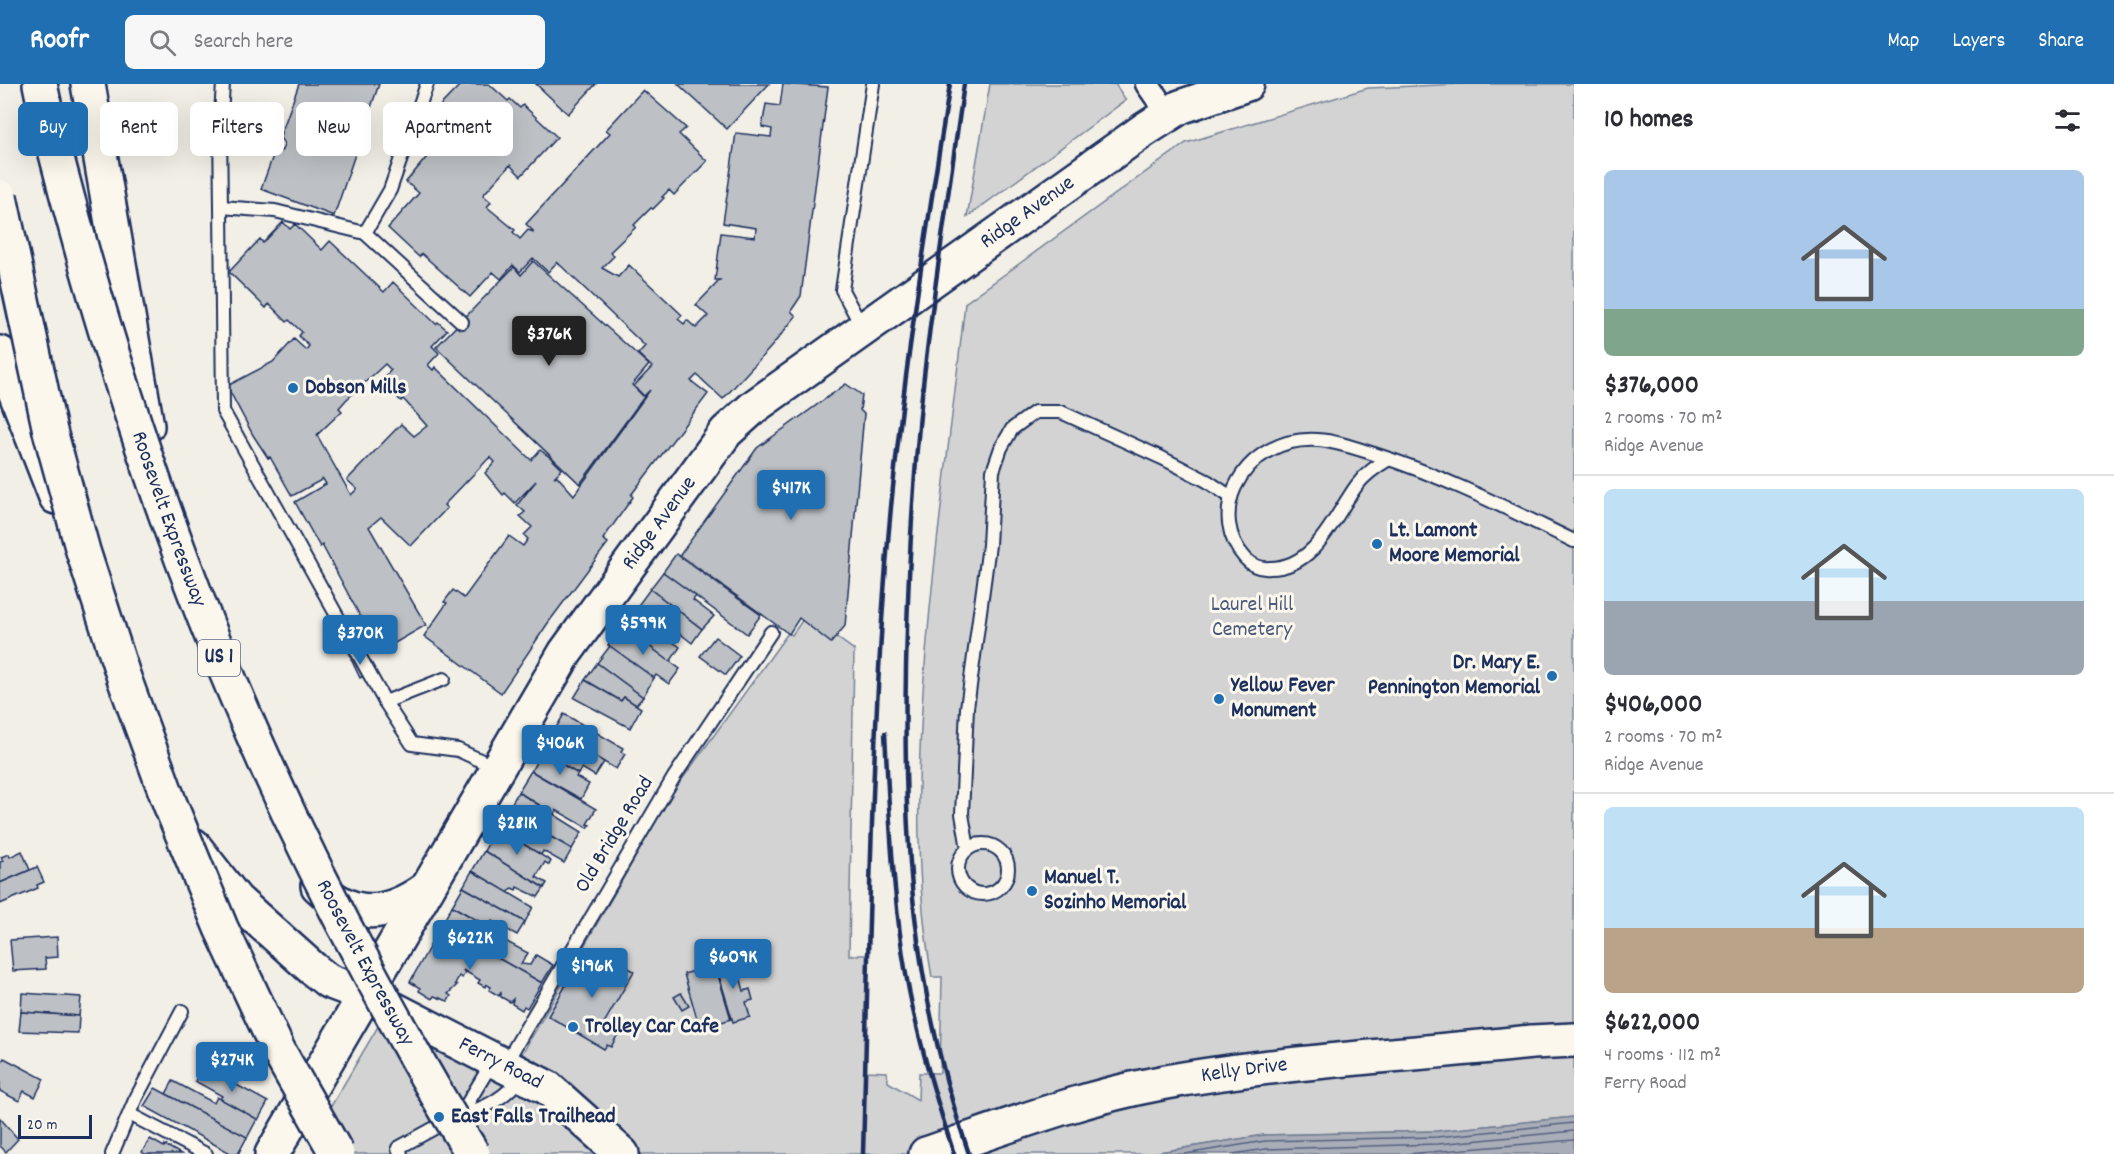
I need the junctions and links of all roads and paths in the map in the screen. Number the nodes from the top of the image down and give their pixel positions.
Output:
1 (40, 84) edge
2 (88, 84) edge
3 (223, 84) edge
4 (427, 84) edge
5 (873, 84) edge
6 (1147, 84) edge
7 (1247, 84) edge
8 (222, 102) edge
9 (1168, 114) junction
10 (220, 156) edge
11 (0, 197) edge
12 (220, 207) junction
13 (365, 233) junction
14 (462, 322) dead end
15 (863, 329) junction
16 (0, 353) edge
17 (1389, 459) junction
18 (1231, 497) junction
19 (1574, 541) edge
20 (771, 632) dead end
21 (444, 679) dead end
22 (385, 702) junction
23 (496, 768) junction
24 (186, 832) junction
25 (968, 849) junction
26 (310, 879) junction
27 (426, 889) junction
28 (365, 995) junction
29 (182, 1011) dead end
30 (1574, 1040) edge
31 (508, 1066) junction
32 (304, 1097) junction
33 (461, 1114) junction
34 (131, 1115) junction
35 (112, 1154) edge
36 (206, 1154) edge
37 (272, 1154) edge
38 (335, 1154) edge
39 (401, 1154) edge
40 (473, 1154) edge
41 (486, 1154) edge
42 (622, 1154) edge
43 (926, 1154) edge

1 - 40 main road, Roosevelt Expressway / US 1, bridge
2 - 26 main road
3 - 8 lane
4 - 13 lane
5 - 15 lane
6 - 9 street
7 - 9 main road, Ridge Avenue
9 - 15 main road, Ridge Avenue
10 - 12 lane
11 - 38 main road, bridge
12 - 13 lane
12 - 22 lane
13 - 14 lane
15 - 23 main road, Ridge Avenue
16 - 24 main road
17 - 18 lane
17 - 18 lane
17 - 19 lane
18 - 25 lane
20 - 31 lane, Old Bridge Road
21 - 22 lane
22 - 23 lane
23 - 27 main road, Ridge Avenue
24 - 28 main road, Ferry Road
24 - 32 main road
25 - 25 lane
26 - 27 main road
26 - 28 main road
27 - 28 main road, Ridge Avenue
28 - 31 main road, Ferry Road
28 - 32 main road, Ridge Avenue
29 - 34 lane
30 - 43 main road, Kelly Drive
31 - 33 lane
31 - 33 lane
31 - 42 main road, Ferry Road
32 - 37 main road, Ridge Avenue
32 - 38 main road
33 - 39 lane
33 - 41 lane
34 - 35 lane
34 - 36 lane

